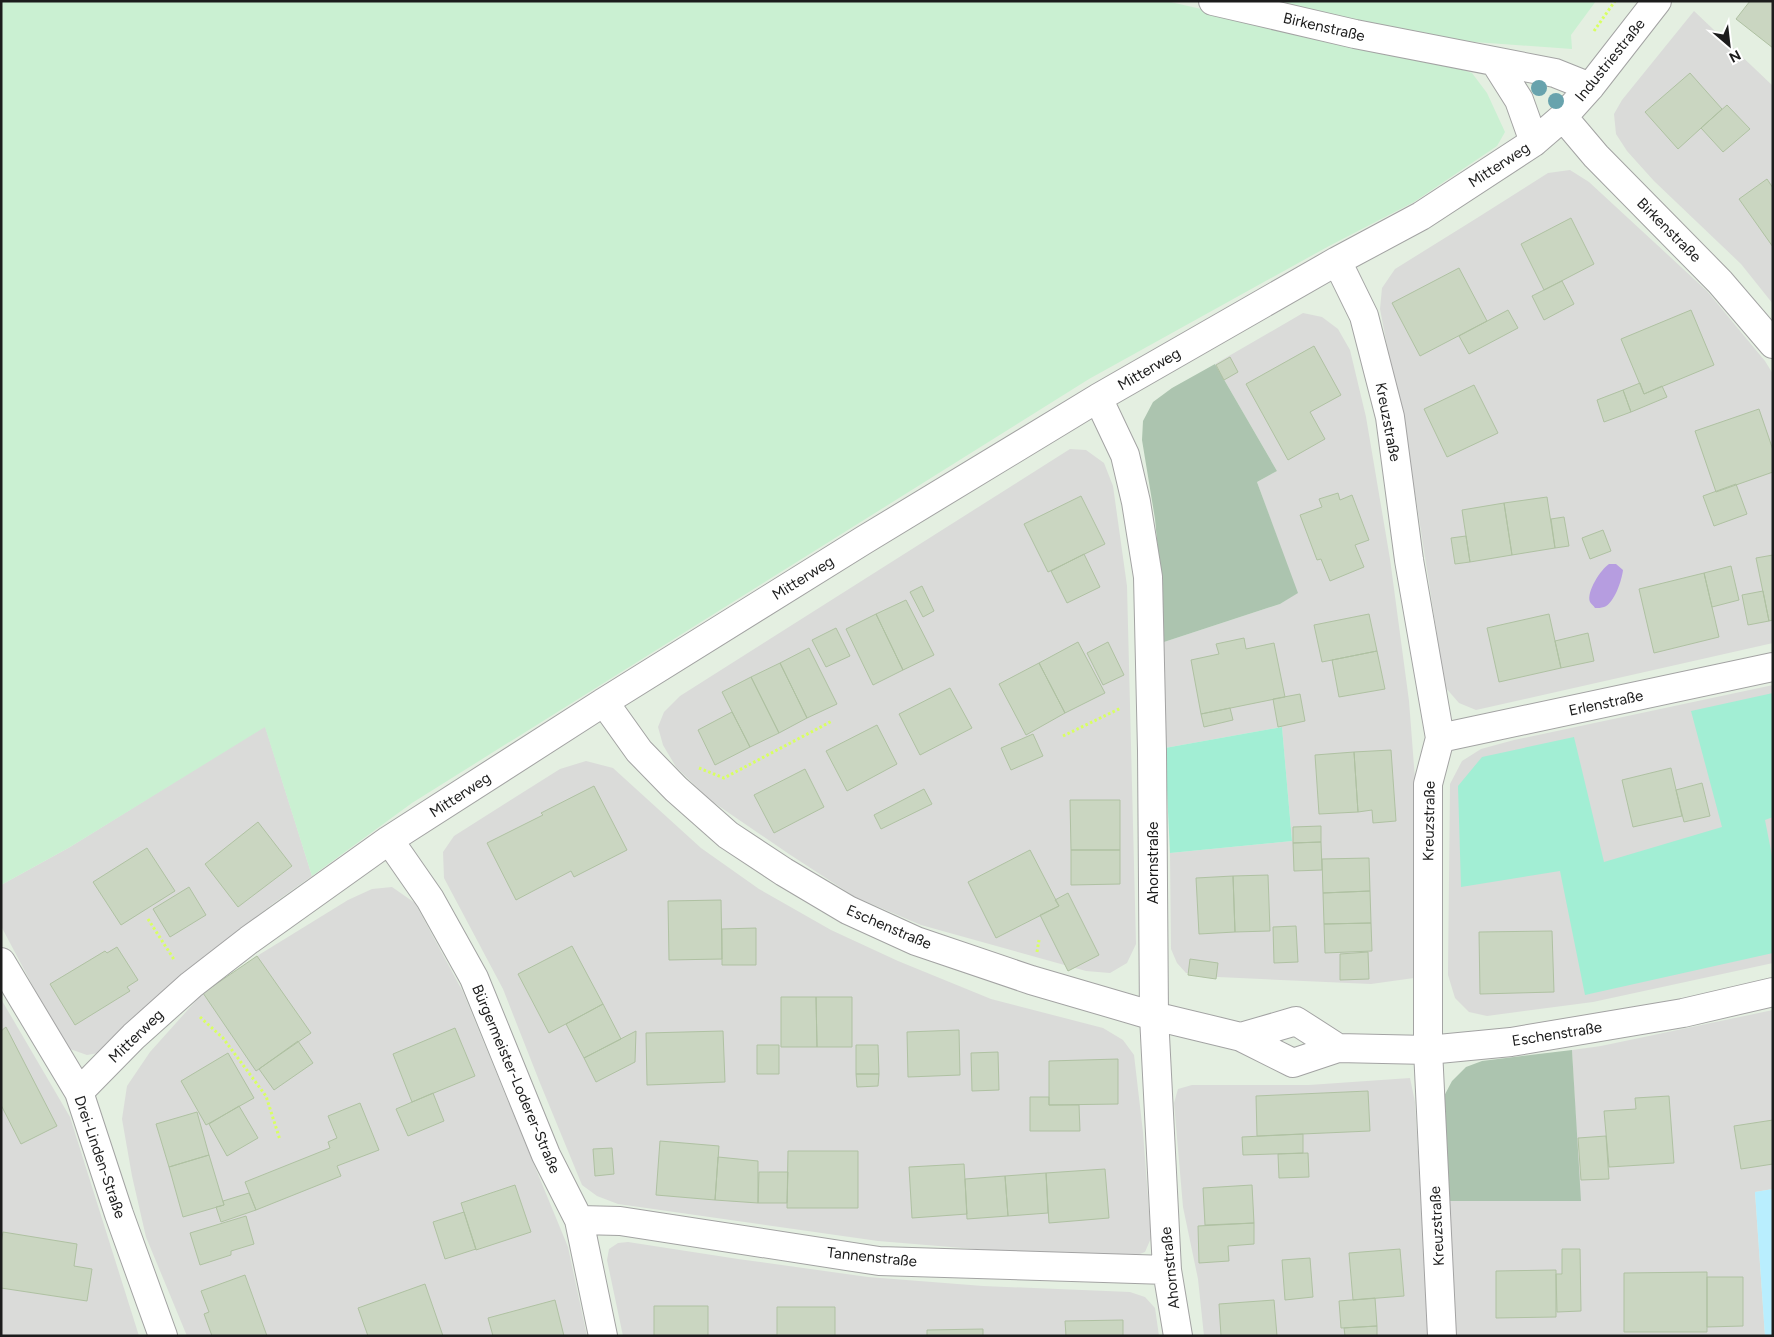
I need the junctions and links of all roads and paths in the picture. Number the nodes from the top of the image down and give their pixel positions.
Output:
1 (1213, 1) edge
2 (1657, 1) edge
3 (1495, 62) junction
4 (1590, 87) junction
5 (1563, 118) junction
6 (1534, 142) junction
7 (1337, 262) junction
8 (1773, 344) edge
9 (1098, 398) junction
10 (1773, 667) edge
11 (1152, 694) junction
12 (604, 702) junction
13 (832, 721) dead end
14 (1063, 736) dead end
15 (1440, 738) junction
16 (665, 777) junction
17 (389, 840) junction
18 (148, 919) dead end
19 (1, 962) edge
20 (184, 991) junction
21 (1773, 992) edge
22 (1154, 1016) junction
23 (1241, 1037) junction
24 (1338, 1048) junction
25 (1428, 1050) junction
26 (79, 1092) junction
27 (280, 1140) dead end
28 (578, 1220) junction
29 (1167, 1270) junction
30 (163, 1336) edge
31 (603, 1336) edge
32 (1178, 1336) edge
33 (1442, 1336) edge

1 - 3 street, Birkenstraße
2 - 4 street, Industriestraße
3 - 4 street, Birkenstraße
3 - 6 street
4 - 5 street, Industriestraße
5 - 6 street, Mitterweg
5 - 8 street, Birkenstraße
6 - 7 street, Mitterweg
7 - 9 street, Mitterweg
7 - 15 street, Kreuzstraße
9 - 11 street, Ahornstraße
9 - 12 street, Mitterweg
10 - 15 street, Erlenstraße
11 - 14 path
11 - 22 street, Ahornstraße
12 - 16 street, Eschenstraße
12 - 17 street, Mitterweg
13 - 16 path
15 - 25 street, Kreuzstraße
16 - 22 street, Eschenstraße
17 - 20 street, Mitterweg
17 - 28 street, Bürgermeister-Loderer-Straße
18 - 20 path
19 - 26 street, Drei-Linden-Straße
20 - 26 street, Mitterweg
20 - 27 path
21 - 25 street, Eschenstraße
22 - 23 street, Eschenstraße
22 - 29 street, Ahornstraße
23 - 24 street, Eschenstraße
23 - 24 street, Eschenstraße
24 - 25 street, Eschenstraße
25 - 33 street, Kreuzstraße
26 - 30 street, Drei-Linden-Straße
28 - 29 street, Tannenstraße
28 - 31 street, Bürgermeister-Loderer-Straße
29 - 32 street, Ahornstraße

